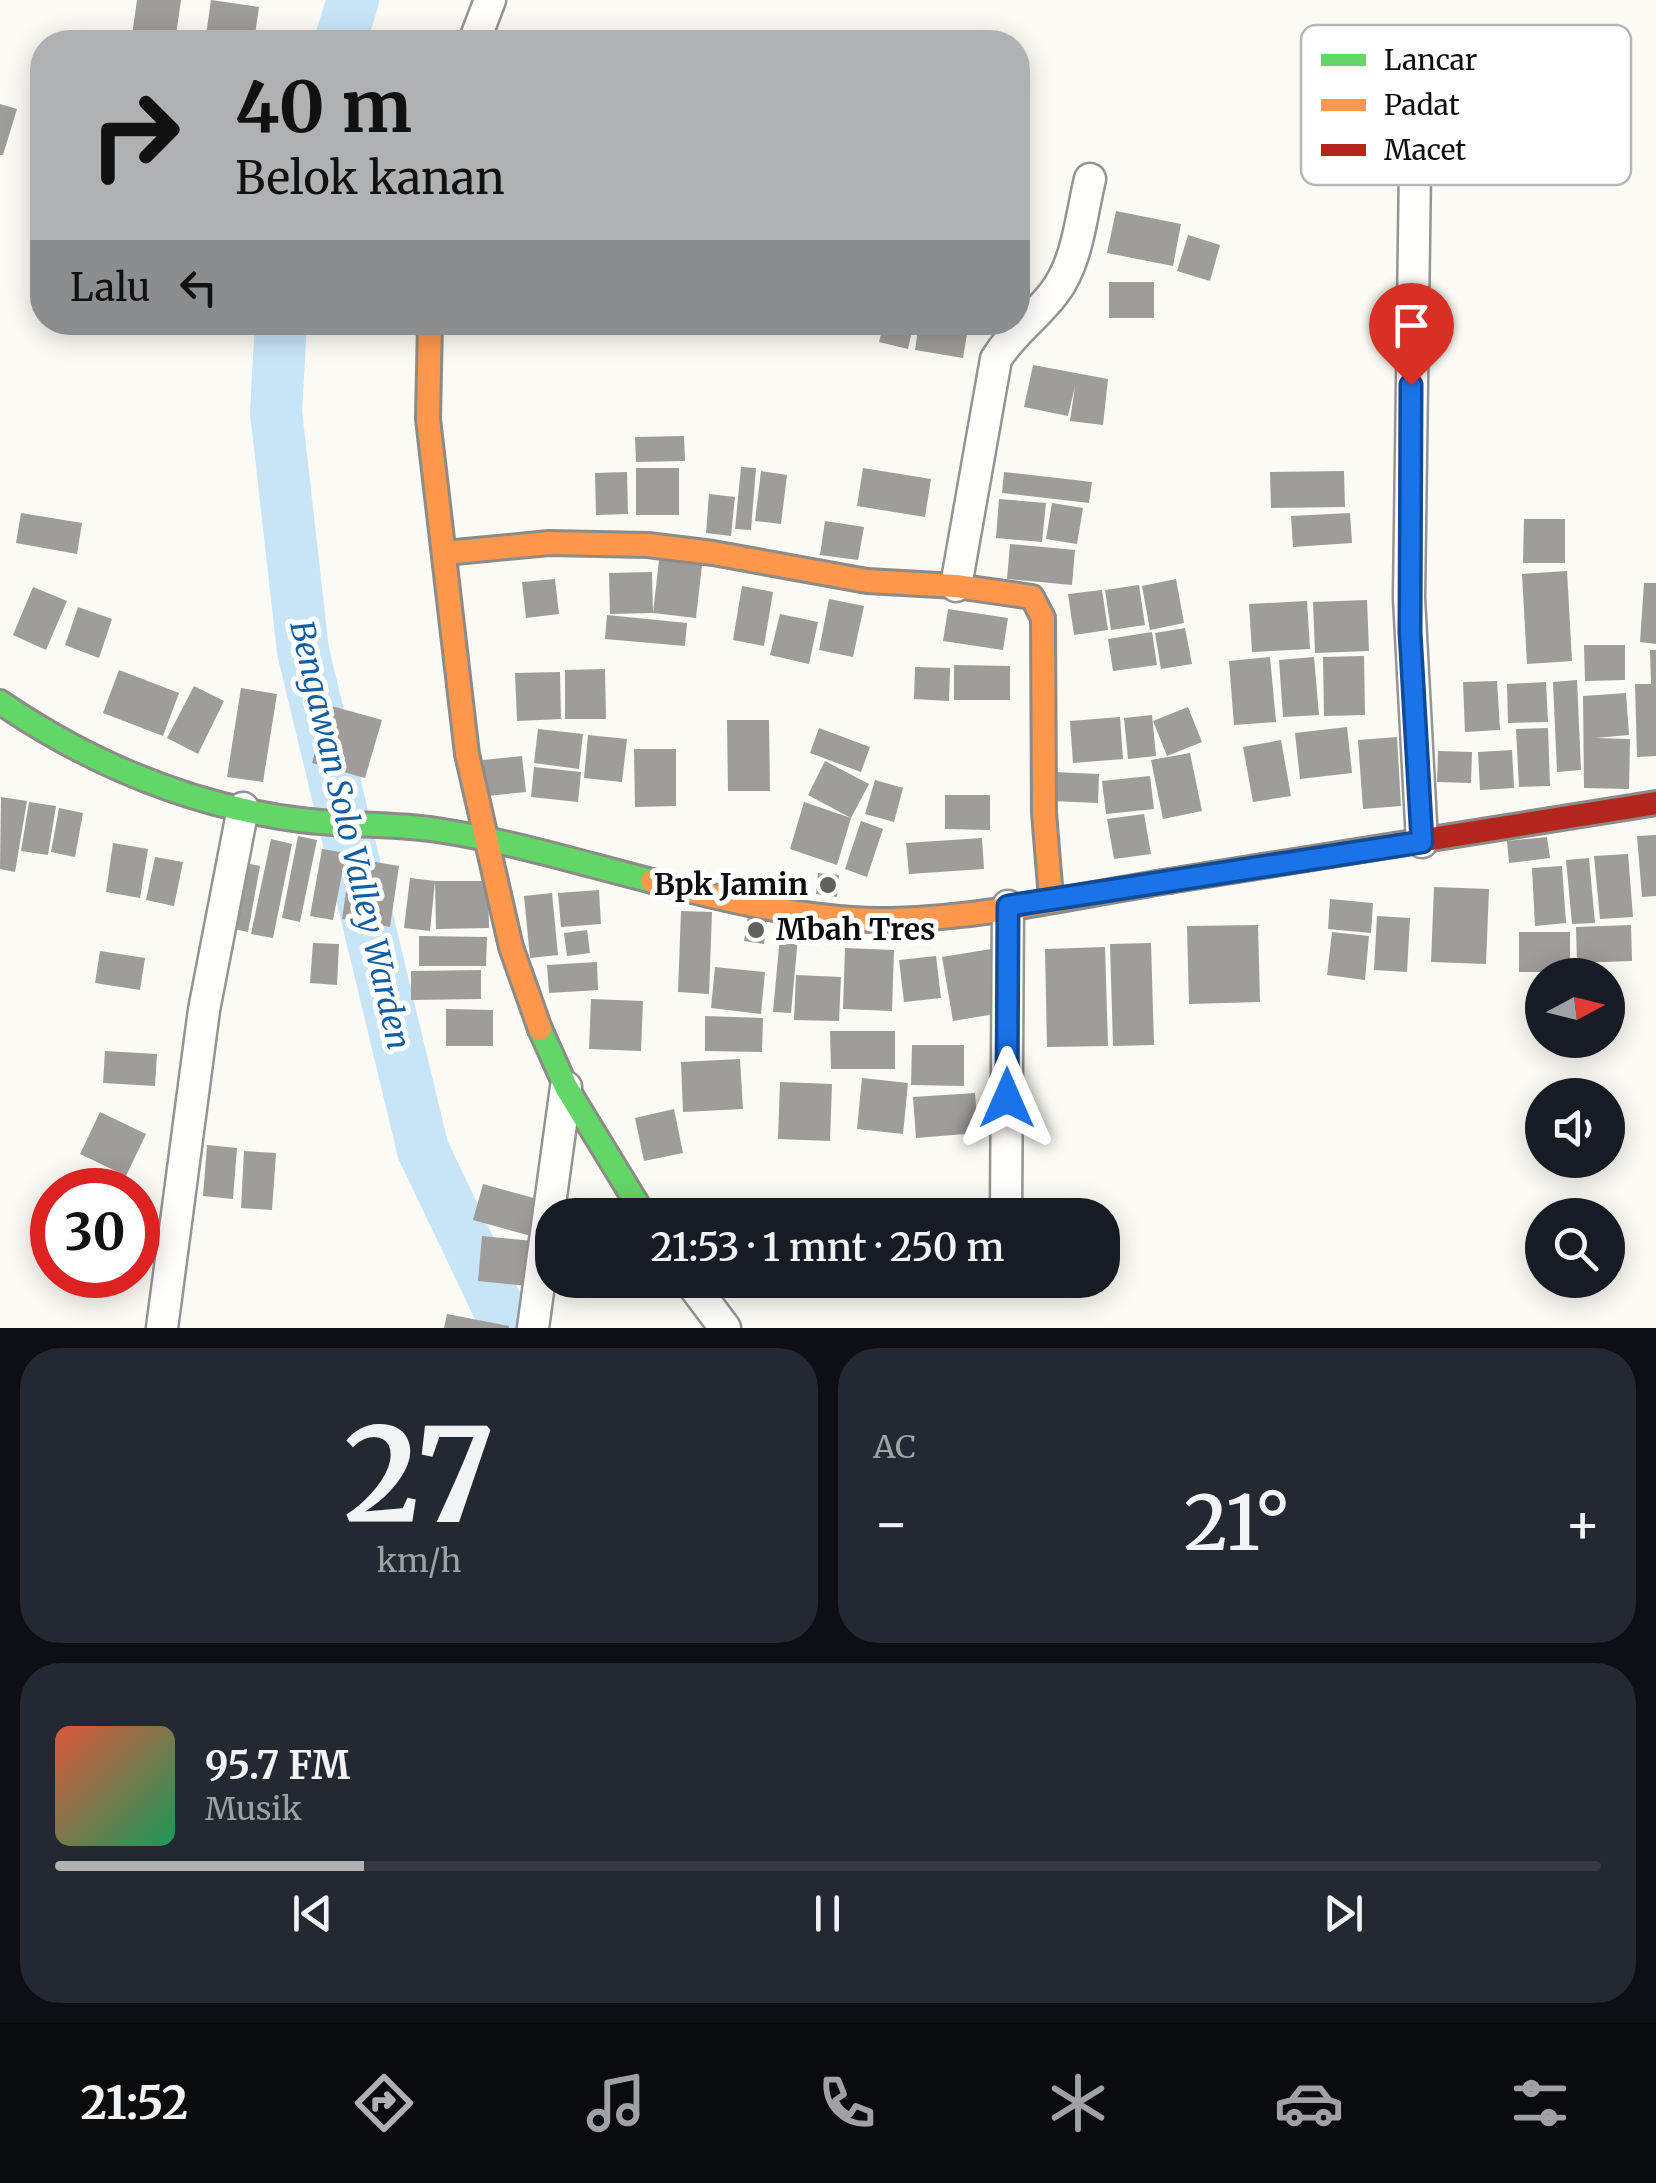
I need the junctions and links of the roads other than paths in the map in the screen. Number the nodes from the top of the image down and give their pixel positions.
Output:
1 (490, 0) edge
2 (479, 30) edge
3 (1090, 179) dead end
4 (1415, 185) edge
5 (1030, 320) edge
6 (430, 335) edge
7 (1014, 335) edge
8 (445, 553) junction
9 (956, 586) junction
10 (0, 702) edge
11 (1656, 803) edge
12 (242, 808) junction
13 (484, 838) junction
14 (1422, 842) junction
15 (1051, 898) junction
16 (1008, 906) junction
17 (566, 1086) junction
18 (634, 1198) edge
19 (1006, 1198) edge
20 (703, 1298) edge
21 (162, 1328) edge
22 (534, 1328) edge
23 (726, 1328) edge

1 - 2 street
3 - 5 street
4 - 14 street
6 - 8 street
7 - 9 street
8 - 9 street
8 - 13 street
9 - 15 street
10 - 12 street
11 - 14 street
12 - 13 street
12 - 21 street
13 - 16 street
13 - 17 street
14 - 15 street
15 - 16 street
16 - 19 street
17 - 18 street
17 - 22 street
20 - 23 street

